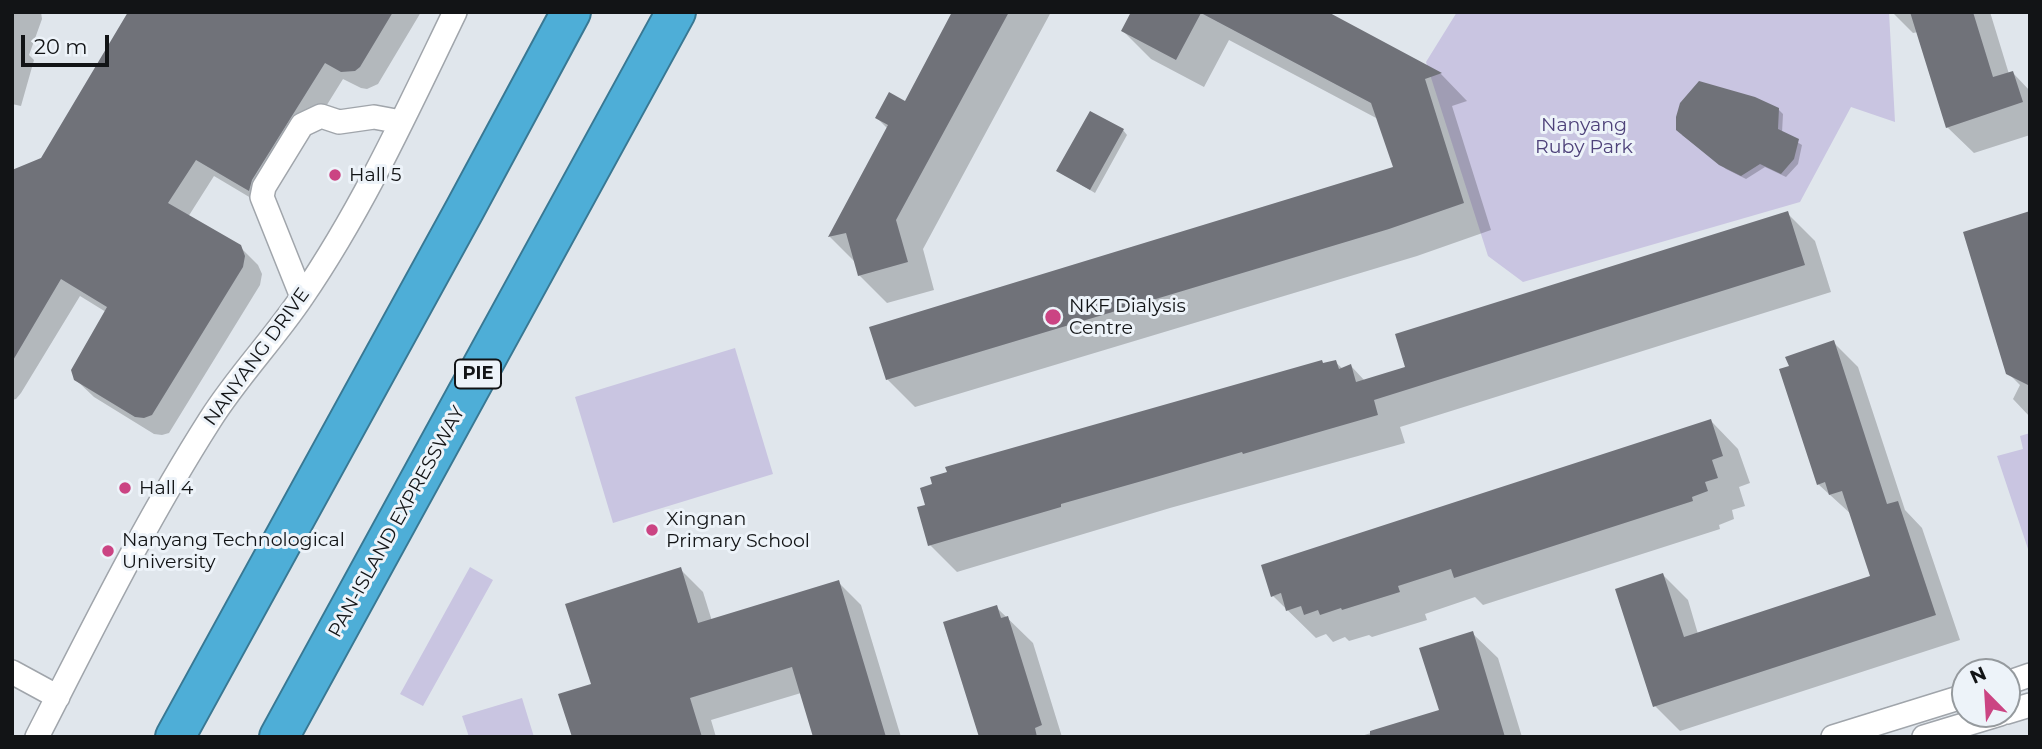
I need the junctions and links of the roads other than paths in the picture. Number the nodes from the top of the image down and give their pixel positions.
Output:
1 (455, 12) edge
2 (571, 12) edge
3 (676, 12) edge
4 (401, 122) junction
5 (302, 297) junction
6 (12, 673) edge
7 (58, 696) junction
8 (1951, 700) edge
9 (1954, 728) edge
10 (37, 737) edge
11 (175, 737) edge
12 (282, 737) edge
13 (1833, 737) edge
14 (1924, 737) edge

1 - 4 street, NANYANG DRIVE
2 - 11 highway
3 - 12 highway, PAN-ISLAND EXPRESSWAY / PIE
4 - 5 street, NANYANG DRIVE
4 - 5 street
5 - 7 street, NANYANG DRIVE
6 - 7 street
7 - 10 street, NANYANG DRIVE
8 - 13 street
9 - 14 street

